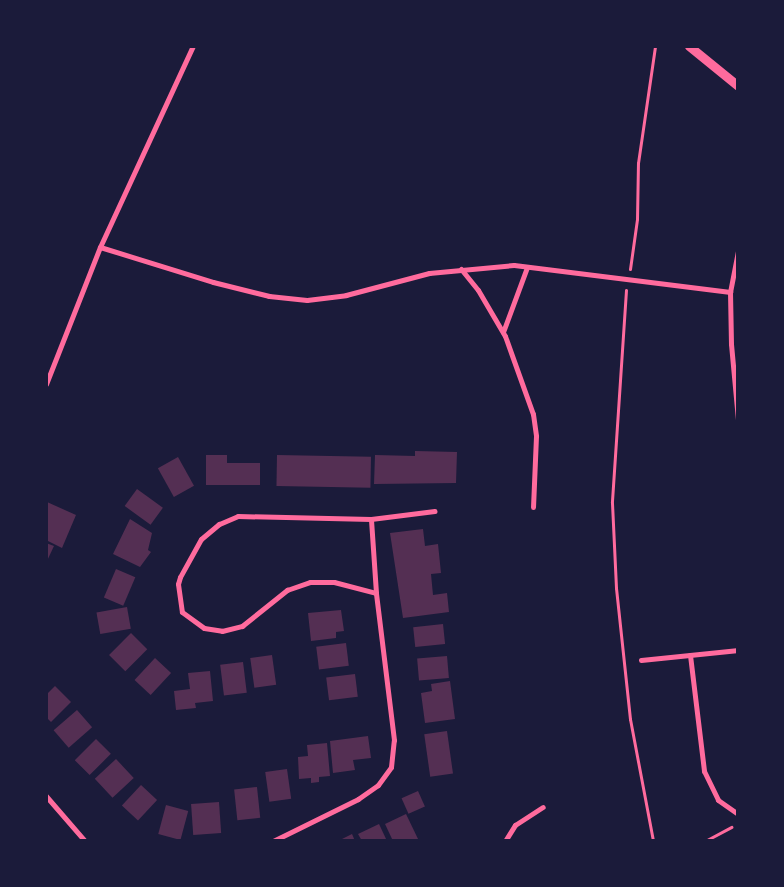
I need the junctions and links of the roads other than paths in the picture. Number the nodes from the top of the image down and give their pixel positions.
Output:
1 (193, 46) edge
2 (689, 46) edge
3 (738, 86) edge
4 (100, 247) junction
5 (738, 251) edge
6 (527, 267) junction
7 (461, 269) junction
8 (730, 292) junction
9 (503, 333) junction
10 (47, 382) edge
11 (738, 420) edge
12 (533, 507) dead end
13 (435, 511) dead end
14 (371, 519) junction
15 (376, 593) junction
16 (738, 650) edge
17 (690, 655) junction
18 (641, 660) dead end
19 (46, 796) edge
20 (543, 806) dead end
21 (738, 814) edge
22 (80, 836) junction
23 (75, 841) edge
24 (84, 841) edge
25 (273, 841) edge
26 (505, 841) edge

1 - 4 street
2 - 3 street
4 - 7 street
4 - 10 street
5 - 8 street
6 - 7 street
6 - 8 street
6 - 9 street
7 - 9 street
8 - 11 street
9 - 12 street
13 - 14 street
14 - 15 street
14 - 15 street
15 - 25 street
16 - 17 street
17 - 18 street
17 - 21 street
19 - 22 street
20 - 26 street
22 - 23 street
22 - 24 street

